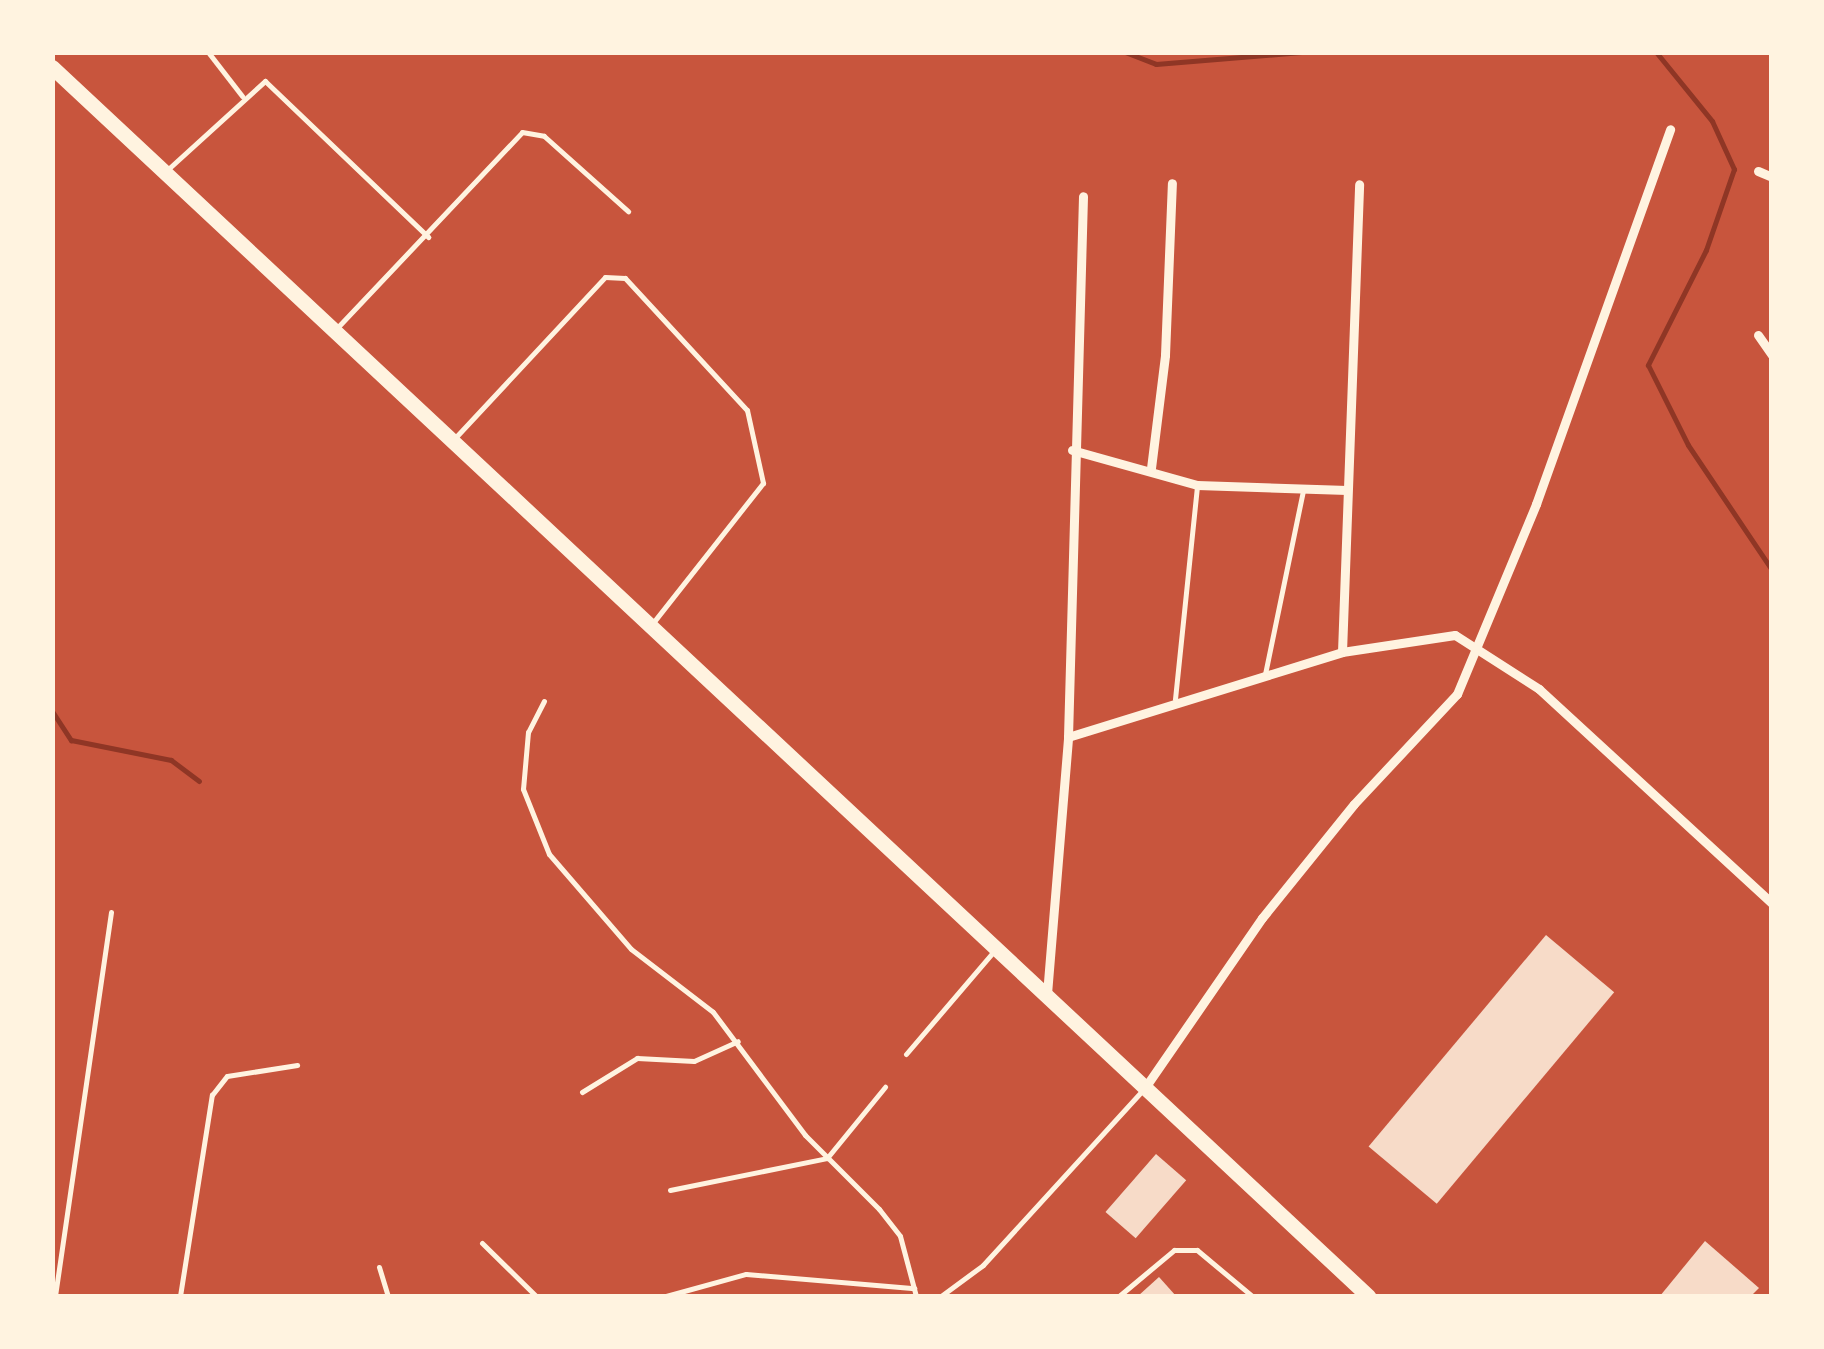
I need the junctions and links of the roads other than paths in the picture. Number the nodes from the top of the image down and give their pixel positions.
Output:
1 (208, 52) edge
2 (52, 67) edge
3 (242, 96) junction
4 (1670, 129) dead end
5 (1758, 171) dead end
6 (164, 173) junction
7 (1772, 177) edge
8 (1172, 183) dead end
9 (1359, 184) dead end
10 (1083, 196) dead end
11 (628, 211) dead end
12 (428, 237) junction
13 (333, 332) junction
14 (1758, 336) dead end
15 (1772, 355) edge
16 (451, 443) junction
17 (1072, 450) junction
18 (1151, 468) junction
19 (1198, 485) junction
20 (1303, 489) junction
21 (1347, 490) junction
22 (650, 627) junction
23 (1477, 645) junction
24 (1342, 652) junction
25 (1265, 674) junction
26 (1175, 700) junction
27 (544, 702) dead end
28 (1068, 737) junction
29 (1772, 903) edge
30 (111, 912) dead end
31 (996, 949) junction
32 (1046, 996) junction
33 (738, 1041) junction
34 (906, 1054) dead end
35 (297, 1065) dead end
36 (886, 1087) dead end
37 (1144, 1089) junction
38 (582, 1092) dead end
39 (827, 1158) junction
40 (670, 1190) dead end
41 (482, 1243) dead end
42 (379, 1267) dead end
43 (914, 1288) junction
44 (56, 1296) edge
45 (180, 1296) edge
46 (388, 1296) edge
47 (536, 1296) edge
48 (666, 1296) edge
49 (916, 1296) edge
50 (940, 1296) edge
51 (1120, 1296) edge
52 (1252, 1296) edge
53 (1368, 1296) edge

1 - 3 lane
2 - 6 main road
3 - 6 lane
3 - 12 lane
4 - 23 street
5 - 7 street
6 - 13 main road
8 - 18 street
9 - 21 street
10 - 17 street
11 - 12 lane
12 - 13 lane
13 - 16 main road
14 - 15 street
16 - 22 main road
16 - 22 lane
17 - 18 street
17 - 28 street
18 - 19 street
19 - 20 street
19 - 26 lane
20 - 21 street
20 - 25 lane
21 - 24 street
22 - 31 main road
23 - 24 street
23 - 29 street
23 - 37 street
24 - 25 street
25 - 26 street
26 - 28 street
27 - 33 lane
28 - 32 street
30 - 44 lane
31 - 32 main road
31 - 34 lane
32 - 37 main road
33 - 38 lane
33 - 39 lane
35 - 45 lane
36 - 39 lane
37 - 50 lane
37 - 53 main road
39 - 40 lane
39 - 43 lane
41 - 47 lane
42 - 46 lane
43 - 48 lane
43 - 49 lane
51 - 52 lane

